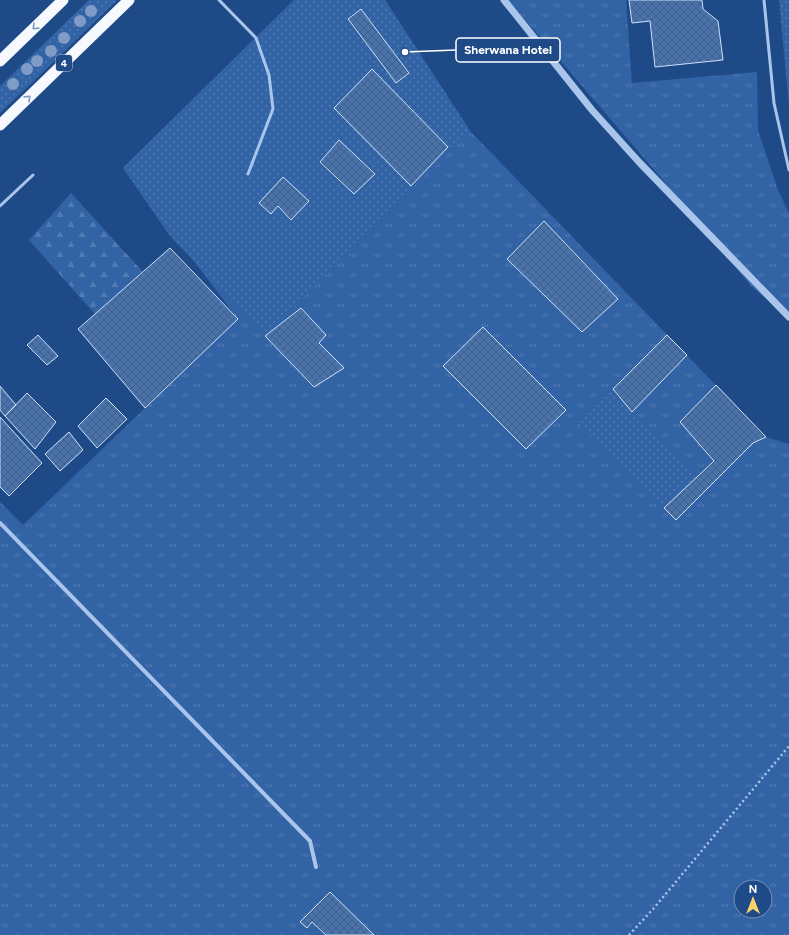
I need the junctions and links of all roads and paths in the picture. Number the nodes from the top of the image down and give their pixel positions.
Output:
1 (63, 0) edge
2 (129, 0) edge
3 (219, 0) edge
4 (504, 0) edge
5 (764, 0) edge
6 (0, 61) edge
7 (0, 125) edge
8 (789, 170) edge
9 (248, 174) dead end
10 (33, 176) dead end
11 (0, 206) edge
12 (789, 317) edge
13 (0, 523) edge
14 (789, 746) edge
15 (316, 867) dead end
16 (629, 935) edge

1 -> 6 highway
7 -> 2 highway, 4
3 - 9 lane
4 - 12 street
5 - 8 lane
10 - 11 lane
13 - 15 street
14 - 16 path

